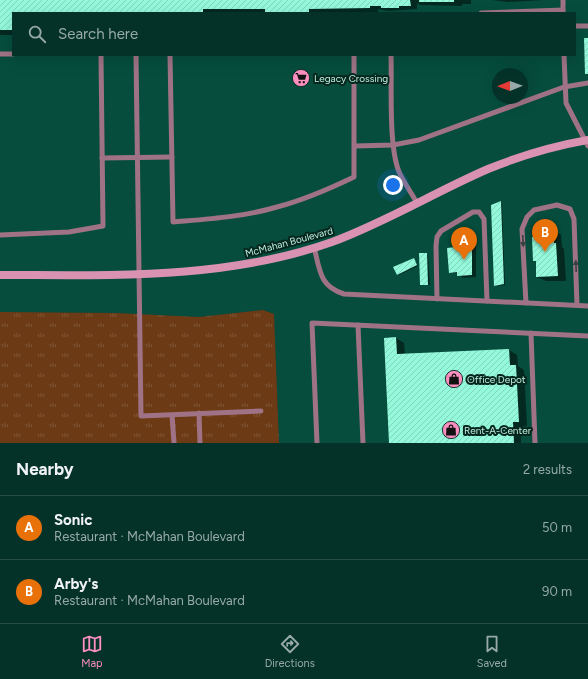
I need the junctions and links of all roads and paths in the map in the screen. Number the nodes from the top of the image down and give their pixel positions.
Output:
1 (563, 0) edge
2 (563, 11) edge
3 (522, 12) edge
4 (576, 26) edge
5 (588, 26) edge
6 (0, 54) edge
7 (12, 54) edge
8 (101, 56) edge
9 (136, 56) edge
10 (170, 56) edge
11 (354, 56) edge
12 (391, 56) edge
13 (564, 56) edge
14 (588, 84) edge
15 (564, 87) junction
16 (587, 142) edge
17 (393, 145) junction
18 (355, 146) junction
19 (138, 157) junction
20 (172, 157) junction
21 (102, 158) junction
22 (418, 203) junction
23 (0, 235) edge
24 (314, 247) junction
25 (0, 275) edge
26 (139, 275) junction
27 (437, 299) junction
28 (487, 301) junction
29 (526, 303) junction
30 (577, 305) junction
31 (588, 306) edge
32 (358, 325) junction
33 (531, 334) junction
34 (588, 336) edge
35 (261, 411) dead end
36 (199, 414) junction
37 (172, 415) junction
38 (174, 443) edge
39 (200, 443) edge
40 (317, 443) edge
41 (363, 443) edge
42 (535, 443) edge

1 - 2 lane
2 - 3 lane
4 - 5 lane
6 - 7 lane
8 - 21 lane
9 - 19 lane
10 - 20 lane
11 - 18 lane
12 - 17 lane
13 - 15 lane
14 - 15 lane
15 - 16 lane
15 - 17 lane
16 - 22 street, McMahan Boulevard
17 - 18 lane
17 - 22 lane
18 - 20 lane
19 - 20 lane
19 - 21 lane
19 - 26 lane
21 - 23 lane
22 - 24 street, McMahan Boulevard
24 - 26 street, McMahan Boulevard
24 - 27 lane
25 - 26 street, McMahan Boulevard
26 - 37 lane
27 - 28 lane
27 - 28 lane
28 - 29 lane
29 - 30 lane
30 -> 29 lane
30 - 31 lane
32 - 33 lane
32 - 40 lane
32 - 41 lane
33 - 34 lane
33 - 42 lane
35 - 36 lane
36 - 37 lane
36 - 39 lane
37 - 38 lane

